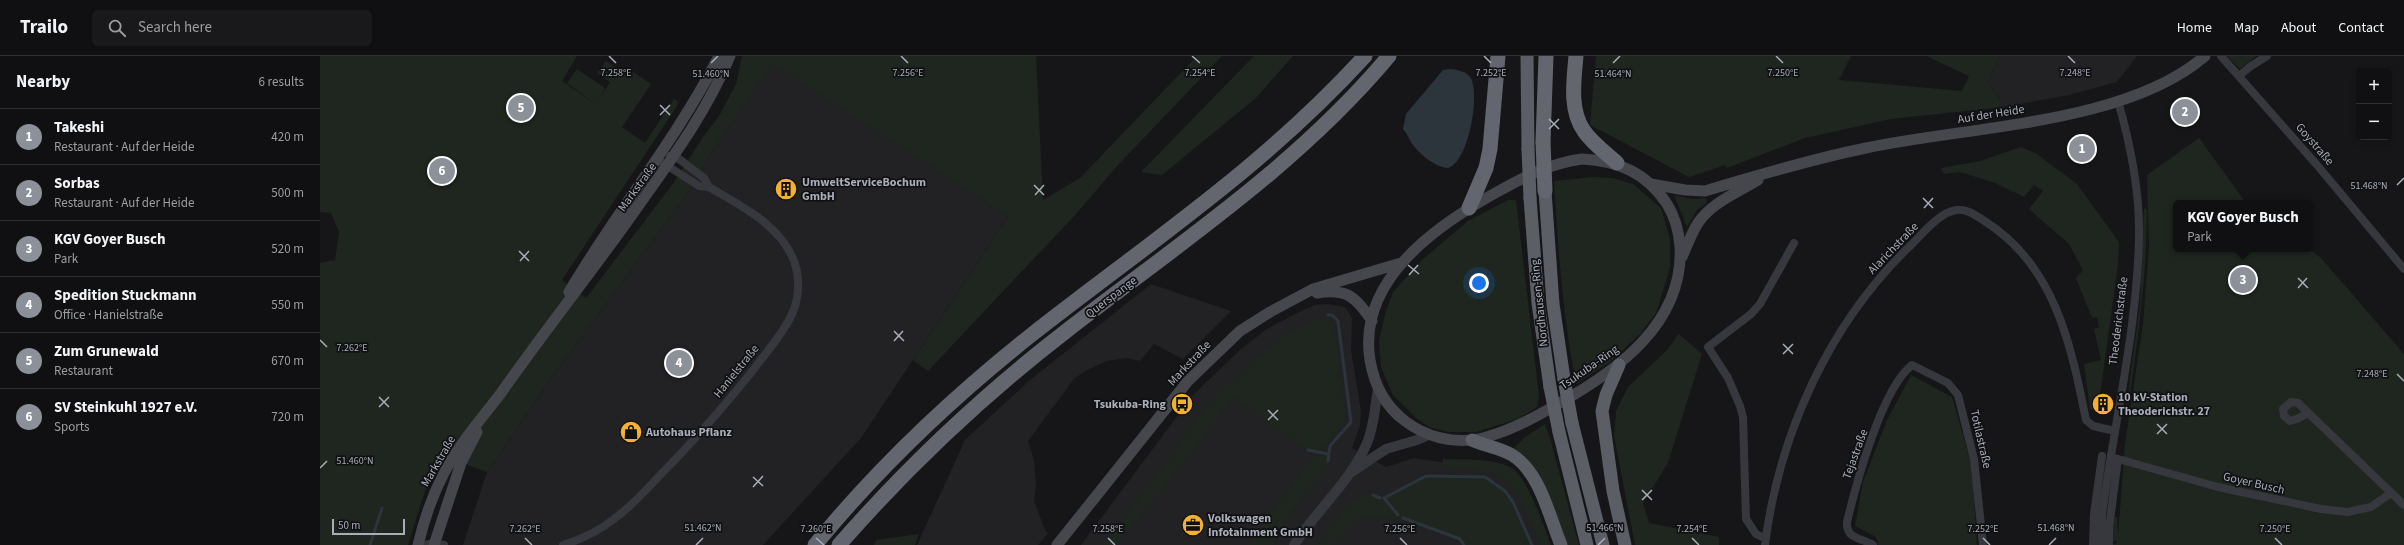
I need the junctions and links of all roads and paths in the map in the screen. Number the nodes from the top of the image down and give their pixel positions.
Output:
1 (719, 56) edge
2 (730, 56) edge
3 (1364, 56) edge
4 (1389, 56) edge
5 (1498, 56) edge
6 (1527, 56) edge
7 (1546, 56) edge
8 (1576, 56) edge
9 (2205, 56) edge
10 (2221, 56) edge
11 (2267, 56) edge
12 (2239, 76) junction
13 (2118, 101) junction
14 (675, 156) junction
15 (657, 157) junction
16 (1617, 163) junction
17 (666, 167) junction
18 (1771, 172) junction
19 (1651, 184) junction
20 (709, 187) junction
21 (1545, 192) joint
22 (1469, 208) junction
23 (1794, 243) dead end
24 (1681, 259) junction
25 (1401, 263) junction
26 (2404, 269) edge
27 (1300, 296) junction
28 (1372, 321) junction
29 (550, 324) junction
30 (1619, 365) junction
31 (1912, 365) joint
32 (1378, 389) junction
33 (497, 398) junction
34 (2308, 413) dead end
35 (2115, 431) junction
36 (1428, 435) junction
37 (1472, 440) junction
38 (2110, 457) junction
39 (1350, 473) junction
40 (2391, 493) junction
41 (2404, 505) edge
42 (1765, 542) edge
43 (434, 544) edge
44 (418, 545) edge
45 (563, 545) edge
46 (815, 545) edge
47 (839, 545) edge
48 (1057, 545) edge
49 (1294, 545) edge
50 (1561, 545) edge
51 (1587, 545) edge
52 (1603, 545) edge
53 (1625, 545) edge
54 (1873, 545) edge
55 (1983, 545) edge
56 (2093, 545) edge
57 (2101, 545) edge
58 (2109, 545) edge

1 - 15 main road, Markstraße
2 - 14 main road, Markstraße
3 - 46 highway, Querspange
4 - 47 highway, Querspange
5 - 22 highway
6 - 51 highway, Nordhausen-Ring, bridge
7 - 21 highway, bridge
8 - 16 highway
9 - 13 main road, Auf der Heide
10 - 12 street, Goystraße
11 - 12 street
12 - 26 street, Goystraße
13 - 18 main road, Auf der Heide
13 - 35 street, Theoderichstraße
14 - 15 street
14 - 17 main road, Markstraße
14 - 20 street, Hanielstraße
15 - 17 street, Hanielstraße
15 - 29 main road, Markstraße
16 - 19 main road, Tsukuba-Ring
16 - 22 main road, Tsukuba-Ring
17 - 20 street, Hanielstraße
17 - 29 main road, Markstraße
18 - 19 main road, Auf der Heide
18 - 24 main road, Auf der Heide
19 - 24 main road, Tsukuba-Ring
20 - 45 street, Hanielstraße
21 - 52 highway, Nordhausen-Ring, bridge
22 - 25 main road, Tsukuba-Ring
23 - 42 street, Alarichstraße
24 - 30 main road, Tsukuba-Ring
25 - 27 main road, Markstraße
25 - 28 main road, Tsukuba-Ring
27 - 28 main road, Markstraße
27 - 48 main road, Markstraße
28 - 32 main road, Tsukuba-Ring
29 - 33 main road, Markstraße
30 - 37 main road, Tsukuba-Ring
30 - 53 highway
31 - 54 street, Tejastraße
31 - 55 street, Totilastraße
32 - 36 main road, Tsukuba-Ring
32 - 39 street
33 - 43 main road, Markstraße
33 - 44 main road, Markstraße
34 - 40 street
35 - 38 street, Theoderichstraße
35 - 42 street, Alarichstraße
36 - 37 main road, Tsukuba-Ring
36 - 39 street
37 - 50 highway
38 - 40 street, Goyer Busch
38 - 56 street, Theoderichstraße
38 - 57 street, Theoderichstraße
38 - 58 street, Theoderichstraße
39 - 49 street
40 - 41 street

